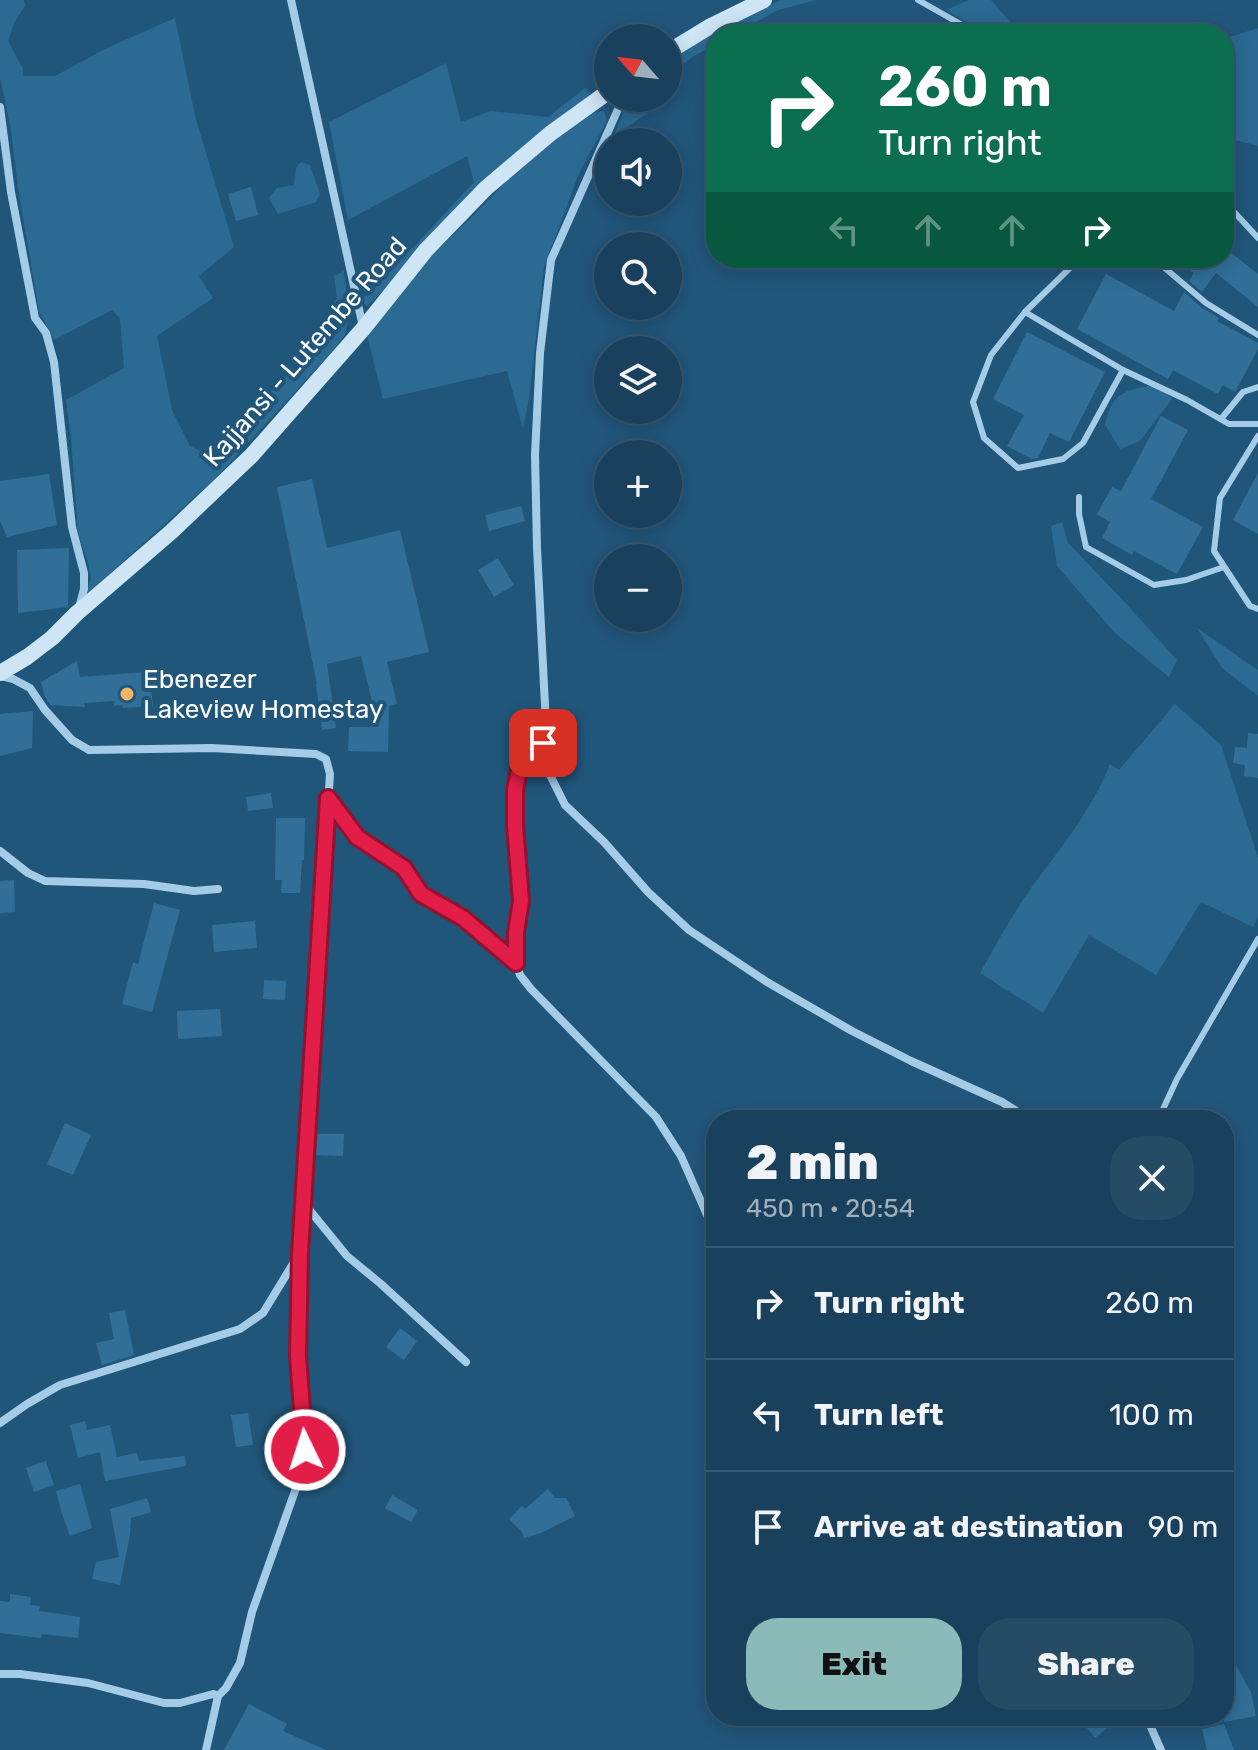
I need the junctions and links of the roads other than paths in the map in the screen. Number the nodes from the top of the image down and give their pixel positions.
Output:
1 (291, 0) edge
2 (764, 0) edge
3 (918, 0) edge
4 (715, 24) edge
5 (960, 24) edge
6 (706, 29) edge
7 (682, 43) edge
8 (594, 102) edge
9 (0, 107) edge
10 (617, 112) edge
11 (1234, 212) edge
12 (1258, 238) edge
13 (1070, 268) edge
14 (1165, 268) edge
15 (1025, 312) junction
16 (363, 329) junction
17 (1258, 335) edge
18 (1123, 370) junction
19 (1258, 387) edge
20 (1221, 419) junction
21 (1258, 424) edge
22 (1258, 436) edge
23 (1079, 497) dead end
24 (1224, 567) junction
25 (1258, 609) edge
26 (77, 613) junction
27 (0, 675) edge
28 (543, 743) junction
29 (328, 798) junction
30 (0, 851) edge
31 (218, 889) dead end
32 (1258, 939) edge
33 (516, 963) junction
34 (1014, 1110) edge
35 (1163, 1110) edge
36 (303, 1201) junction
37 (706, 1213) edge
38 (300, 1253) junction
39 (466, 1362) dead end
40 (0, 1423) edge
41 (0, 1674) edge
42 (218, 1696) junction
43 (1150, 1726) edge
44 (206, 1750) edge
45 (1161, 1750) edge

1 - 16 street
2 - 4 street
3 - 5 lane
6 - 7 street
8 - 16 street, Kajjansi - Lutembe Road
9 - 26 street
10 - 28 street
11 - 12 lane
13 - 15 lane
14 - 17 lane
15 - 18 lane
15 - 18 lane
16 - 26 street, Kajjansi - Lutembe Road
18 - 20 lane
19 - 20 lane
20 - 21 lane
22 - 24 lane
23 - 24 lane
24 - 25 lane
26 - 27 street, Kajjansi - Lutembe Road
27 - 29 street
28 - 33 street
28 - 34 street
29 - 33 street
29 - 36 street
30 - 31 street
32 - 35 lane
33 - 37 street
36 - 38 street
36 - 39 street
38 - 40 street
38 - 42 street
41 - 42 street
42 - 44 street
43 - 45 street

